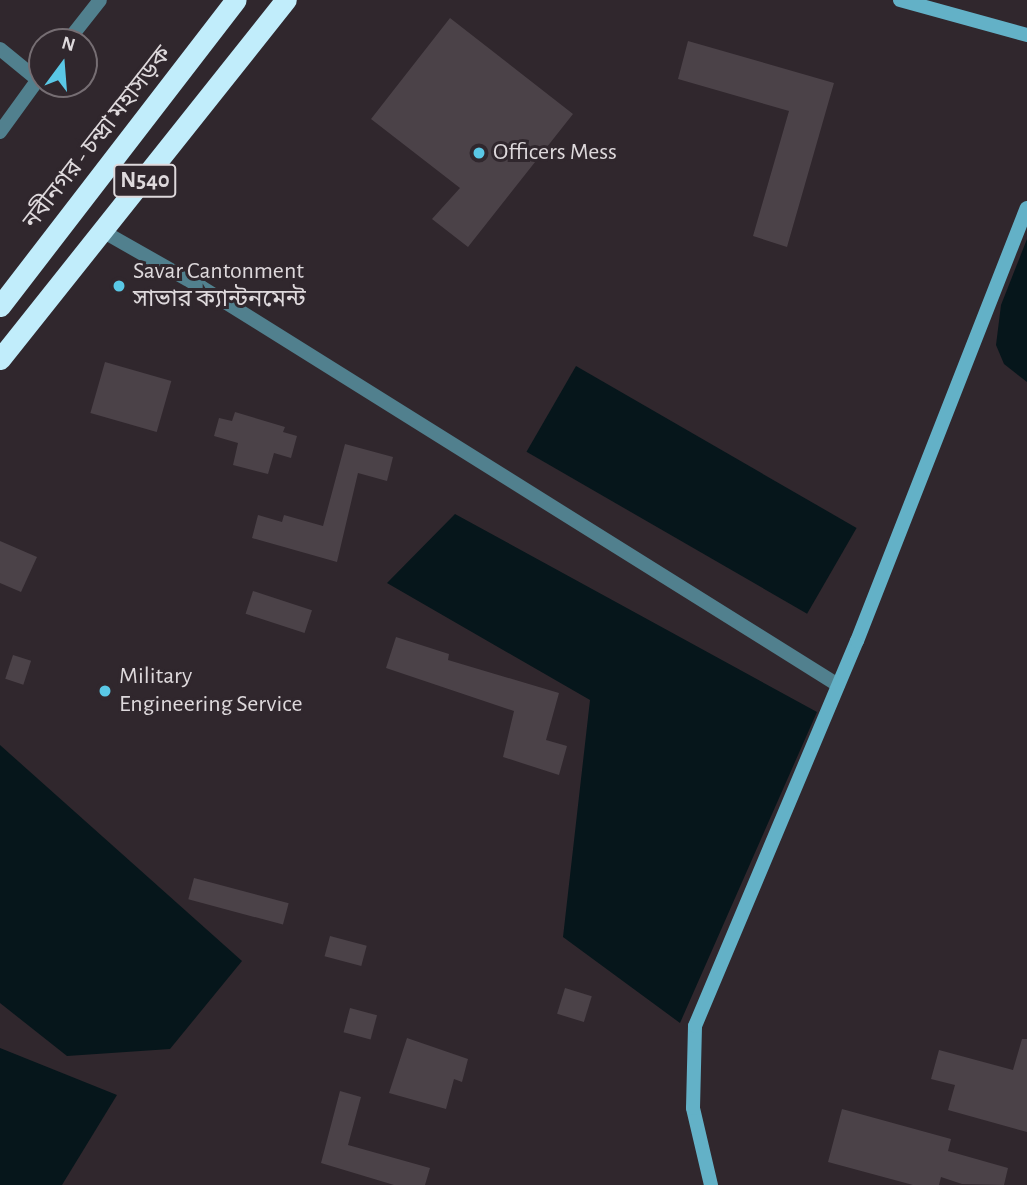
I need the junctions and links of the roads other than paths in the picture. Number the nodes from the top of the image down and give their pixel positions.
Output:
1 (100, 0) edge
2 (236, 0) edge
3 (286, 0) edge
4 (900, 0) edge
5 (78, 28) edge
6 (1027, 35) edge
7 (0, 49) edge
8 (28, 69) edge
9 (28, 94) edge
10 (0, 132) edge
11 (1027, 208) edge
12 (104, 232) junction
13 (4, 293) edge
14 (0, 359) edge
15 (838, 685) junction
16 (711, 1185) edge

1 - 5 street
2 - 13 highway, নবীনগর - চন্দ্রা মহাসড়ক / N540
3 - 12 highway, N540
4 - 6 street
7 - 8 street
9 - 10 street
11 - 15 street
12 - 14 highway, N540
12 - 15 street
15 - 16 street

